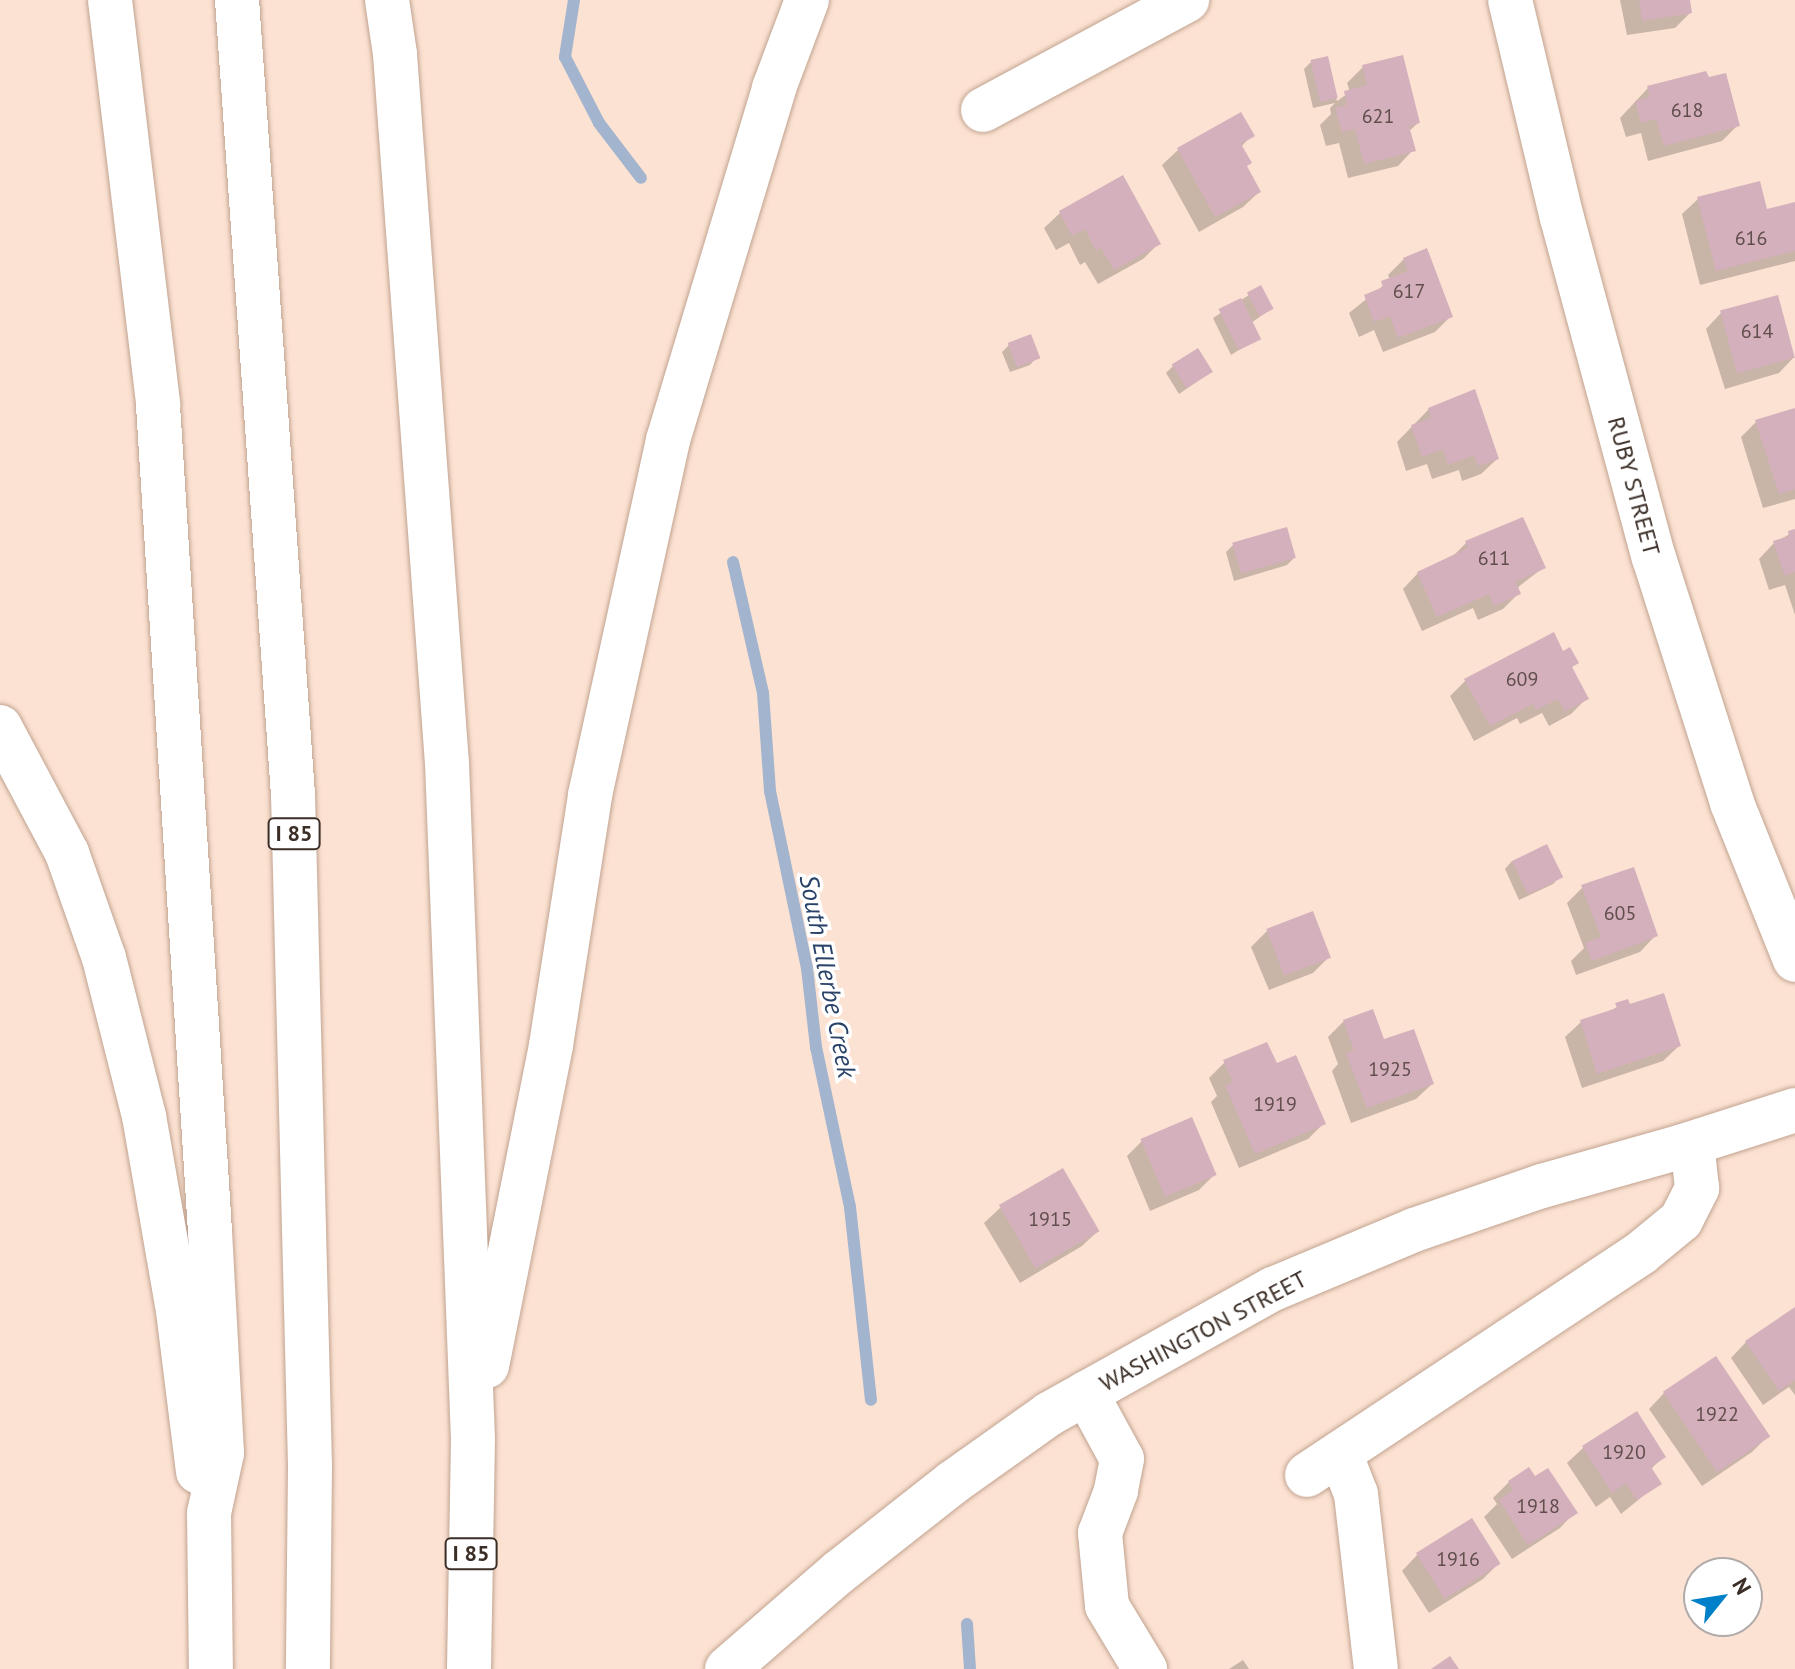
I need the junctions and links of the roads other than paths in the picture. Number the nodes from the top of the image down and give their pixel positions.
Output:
1 (110, 0) edge
2 (237, 0) edge
3 (387, 0) edge
4 (807, 0) edge
5 (1187, 0) edge
6 (1510, 0) edge
7 (983, 110) dead end
8 (0, 727) edge
9 (1795, 960) edge
10 (1795, 1110) edge
11 (1692, 1143) junction
12 (1086, 1393) junction
13 (473, 1439) junction
14 (209, 1513) junction
15 (211, 1669) edge
16 (308, 1669) edge
17 (469, 1669) edge
18 (727, 1669) edge
19 (1145, 1669) edge
20 (1376, 1669) edge

1 - 14 main road
2 - 16 main road, I 85
3 - 13 main road, I 85
4 - 13 main road
5 - 7 main road
6 - 9 main road, RUBY STREET
8 - 14 main road
10 - 11 main road, WASHINGTON STREET
11 - 12 main road, WASHINGTON STREET
11 - 20 main road
12 - 18 main road, WASHINGTON STREET
12 - 19 main road
13 - 17 main road, I 85
14 - 15 main road

